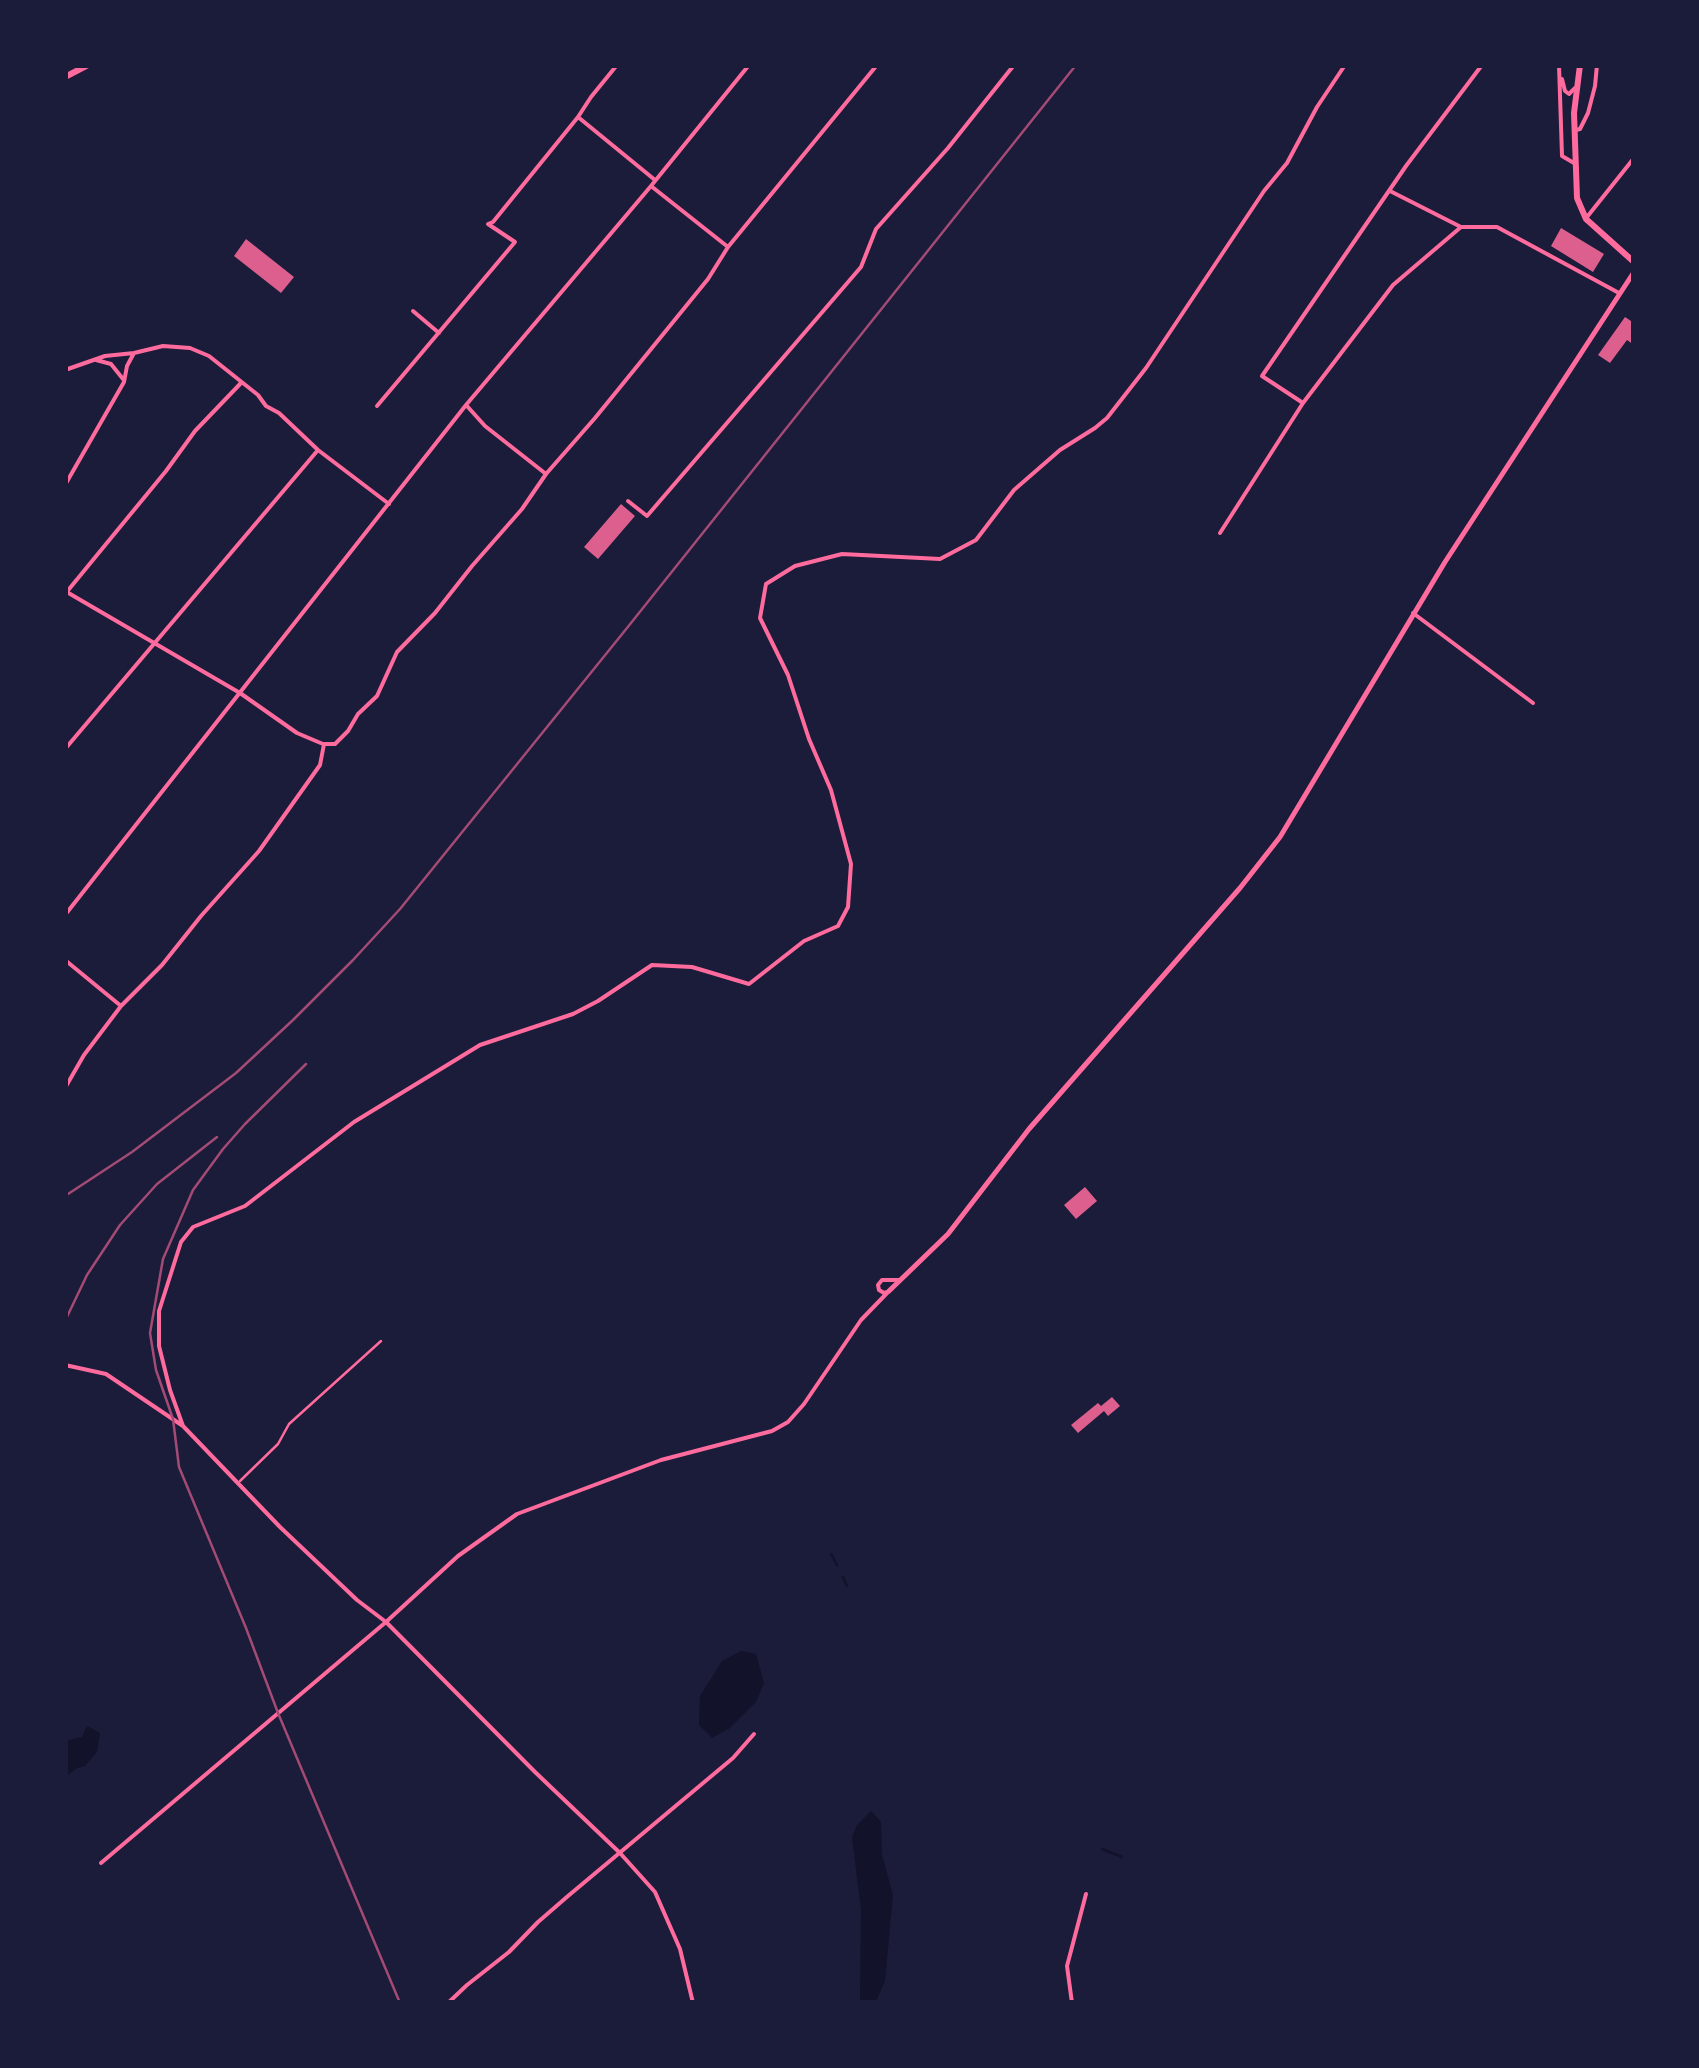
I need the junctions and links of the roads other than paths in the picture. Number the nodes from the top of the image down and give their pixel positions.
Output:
1 (88, 65) edge
2 (617, 65) edge
3 (749, 65) edge
4 (878, 65) edge
5 (1014, 65) edge
6 (1345, 65) edge
7 (1482, 65) edge
8 (1580, 65) edge
9 (1596, 65) edge
10 (1559, 68) edge
11 (65, 77) edge
12 (1578, 85) junction
13 (1574, 113) junction
14 (578, 118) junction
15 (1634, 158) edge
16 (1574, 163) junction
17 (653, 183) junction
18 (1390, 191) junction
19 (1586, 218) junction
20 (1461, 227) junction
21 (728, 247) junction
22 (1634, 262) edge
23 (1634, 272) edge
24 (1619, 293) junction
25 (413, 310) dead end
26 (438, 333) junction
27 (134, 353) junction
28 (96, 360) junction
29 (65, 370) edge
30 (124, 382) junction
31 (241, 383) junction
32 (1303, 403) junction
33 (466, 405) junction
34 (377, 406) dead end
35 (318, 450) junction
36 (546, 474) junction
37 (65, 484) edge
38 (628, 501) dead end
39 (390, 504) junction
40 (1220, 533) dead end
41 (65, 592) edge
42 (1413, 613) junction
43 (155, 644) junction
44 (240, 693) junction
45 (1532, 703) dead end
46 (324, 744) junction
47 (65, 749) edge
48 (65, 915) edge
49 (65, 960) edge
50 (121, 1006) junction
51 (65, 1088) edge
52 (899, 1280) junction
53 (888, 1291) junction
54 (381, 1341) dead end
55 (65, 1365) edge
56 (183, 1426) junction
57 (239, 1482) junction
58 (386, 1622) junction
59 (754, 1734) dead end
60 (620, 1852) junction
61 (101, 1863) dead end
62 (1086, 1894) dead end
63 (448, 2003) edge
64 (693, 2003) edge
65 (1072, 2003) edge

1 - 11 main road
2 - 14 street
3 - 17 street
4 - 21 street
5 - 38 street
6 - 56 street
7 - 18 street
8 - 12 main road
9 - 13 street
10 - 12 street
10 - 16 street
12 - 13 main road
13 - 16 main road
14 - 17 street
14 - 26 street
15 - 19 street
16 - 19 main road
17 - 21 street
17 - 33 street
18 - 20 street
18 - 32 street
19 - 22 main road
20 - 24 street
20 - 32 street
21 - 36 street
23 - 24 street
24 - 42 street
25 - 26 street
26 - 34 street
27 - 28 street
27 - 30 street
27 - 31 street
28 - 29 street
28 - 30 street
30 - 37 street
31 - 35 street
31 - 41 street
32 - 40 street
33 - 36 street
33 - 39 street
35 - 39 street
35 - 43 street
36 - 46 street
39 - 44 street
41 - 43 street
42 - 45 street
42 - 52 street
43 - 44 street
43 - 47 street
44 - 46 street
44 - 48 street
46 - 50 street
49 - 50 street
50 - 51 street
52 - 53 street
52 - 53 street
53 - 58 street
54 - 57 lane
55 - 56 street
56 - 57 street
57 - 58 street
58 - 60 street
58 - 61 street
59 - 60 street
60 - 63 street
60 - 64 street
62 - 65 street

